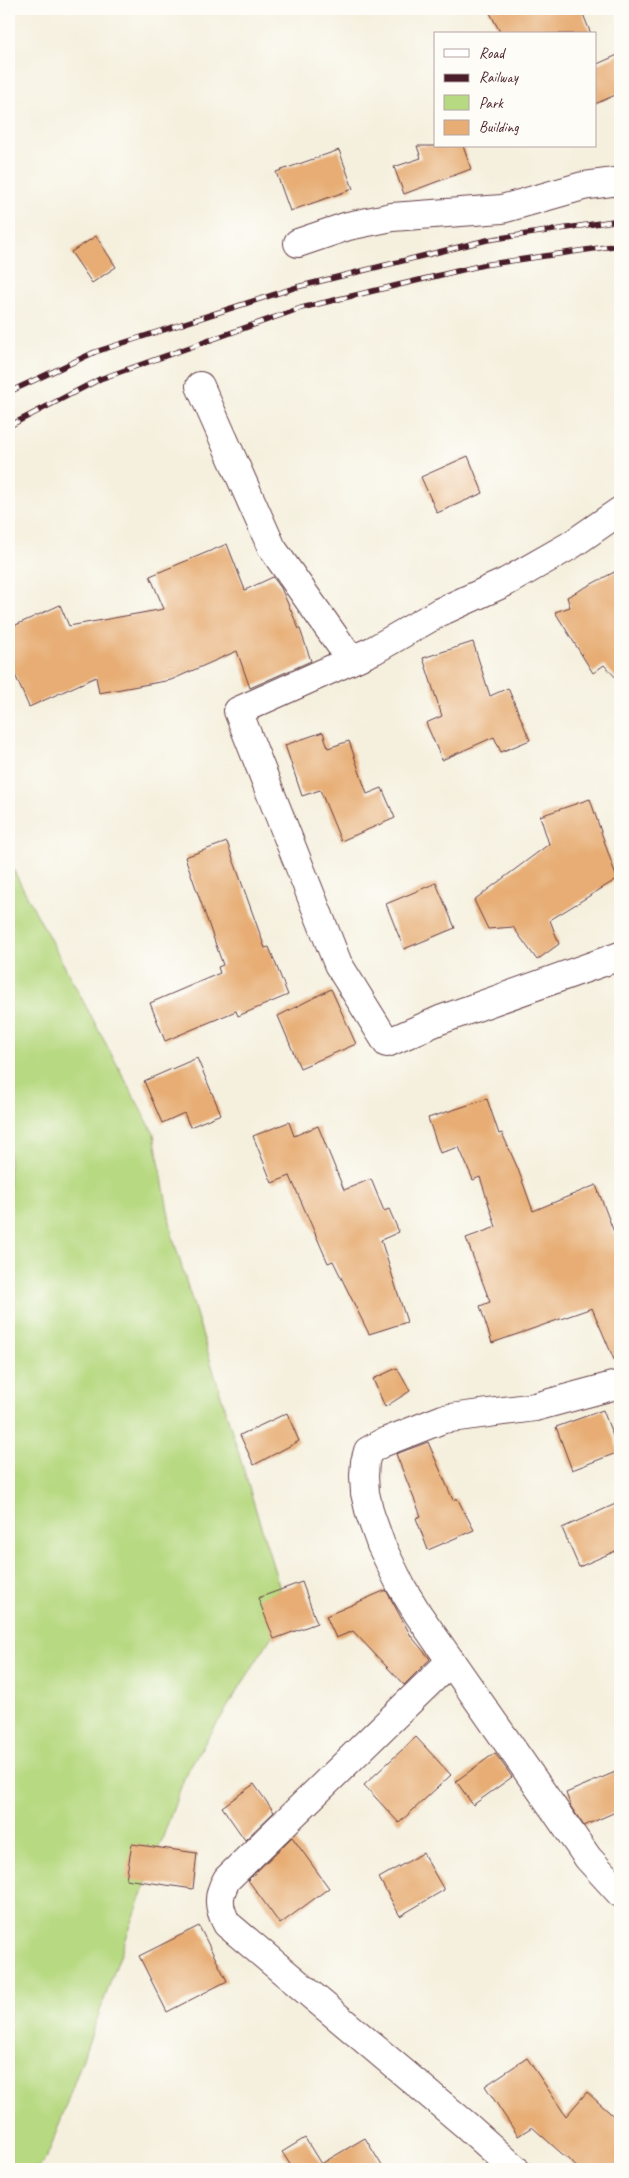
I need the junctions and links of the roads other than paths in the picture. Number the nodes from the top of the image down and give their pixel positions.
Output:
1 (620, 181) edge
2 (298, 243) dead end
3 (200, 386) dead end
4 (620, 511) edge
5 (351, 660) junction
6 (620, 956) edge
7 (620, 1384) edge
8 (451, 1661) junction
9 (620, 1893) edge
10 (515, 2169) edge

1 - 2 street
3 - 5 street
4 - 5 street
5 - 6 street
7 - 8 street
8 - 9 street
8 - 10 street

